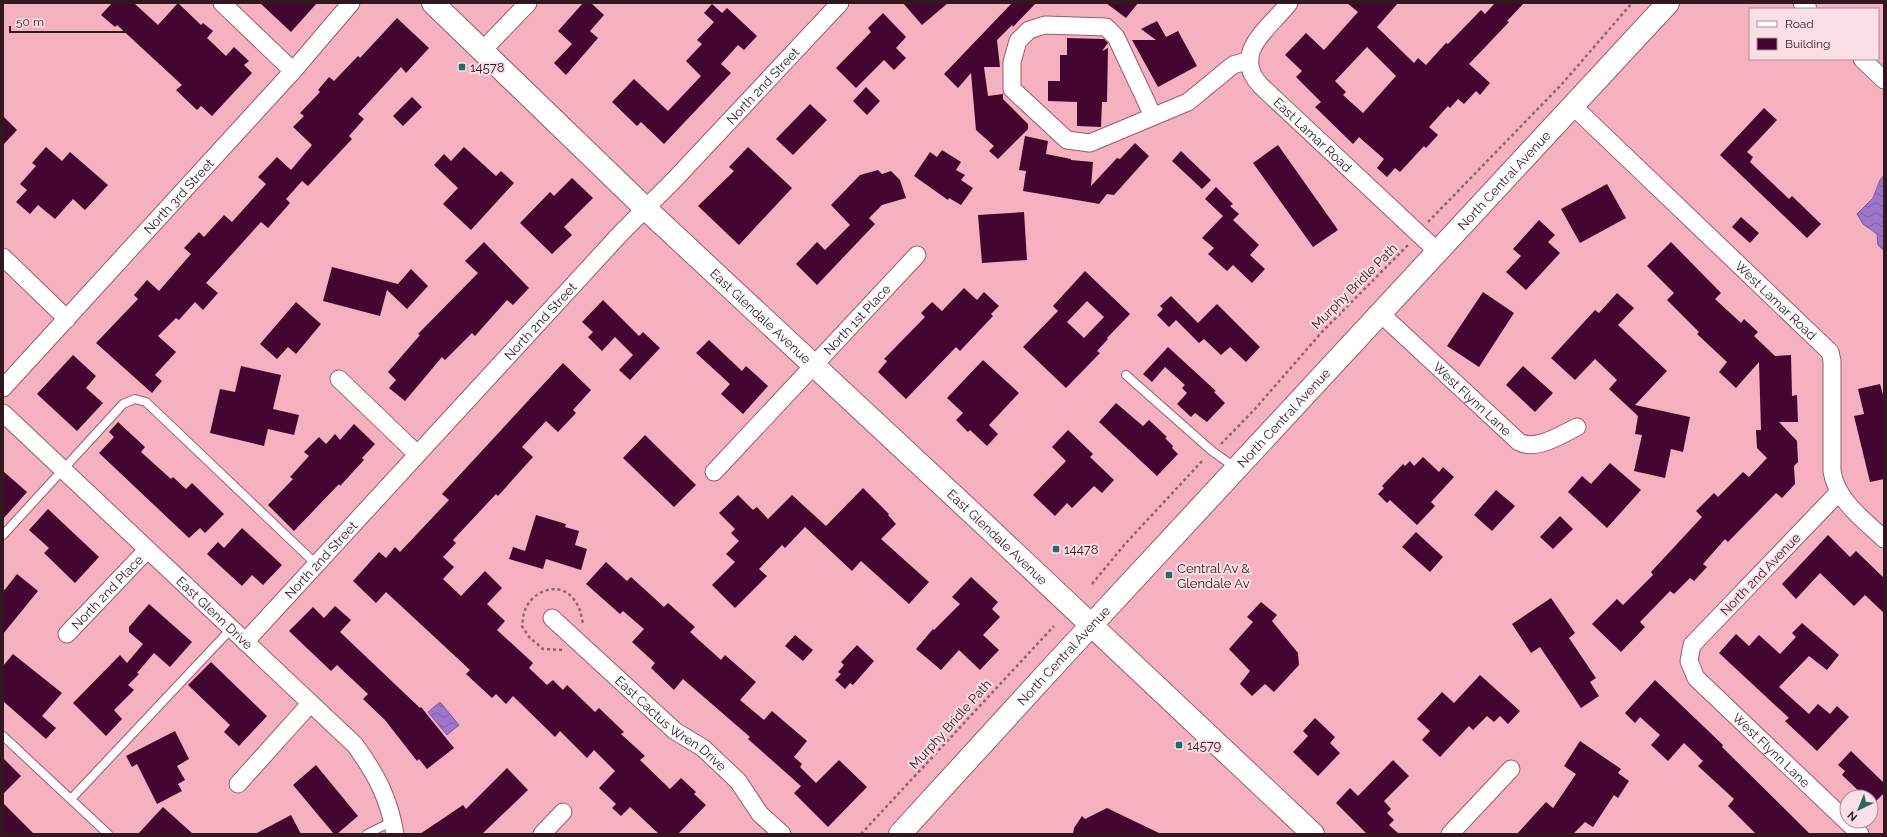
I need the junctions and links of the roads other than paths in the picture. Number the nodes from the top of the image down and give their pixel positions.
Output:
1 (222, 3) edge
2 (351, 3) edge
3 (433, 3) edge
4 (528, 3) edge
5 (840, 3) edge
6 (1289, 3) edge
7 (1664, 4) edge
8 (482, 51) junction
9 (1250, 60) junction
10 (1863, 60) edge
11 (293, 71) junction
12 (1884, 80) edge
13 (1573, 106) junction
14 (1153, 116) junction
15 (645, 208) junction
16 (1437, 251) junction
17 (917, 255) dead end
18 (3, 257) edge
19 (1380, 313) junction
20 (67, 319) junction
21 (813, 365) junction
22 (1126, 375) dead end
23 (339, 379) dead end
24 (3, 388) edge
25 (3, 413) edge
26 (1577, 427) dead end
27 (417, 454) junction
28 (1236, 468) junction
29 (62, 470) junction
30 (714, 472) dead end
31 (1839, 492) junction
32 (3, 535) edge
33 (1884, 538) edge
34 (147, 550) junction
35 (316, 564) junction
36 (552, 618) dead end
37 (1091, 625) junction
38 (231, 629) junction
39 (67, 634) dead end
40 (245, 642) junction
41 (1689, 661) joint
42 (310, 704) junction
43 (3, 736) edge
44 (1510, 770) dead end
45 (238, 784) dead end
46 (71, 799) junction
47 (563, 812) dead end
48 (394, 828) edge
49 (108, 834) edge
50 (367, 834) edge
51 (542, 834) edge
52 (782, 834) edge
53 (900, 834) edge
54 (1313, 834) edge
55 (1450, 834) edge
56 (1860, 834) edge

1 - 11 street
2 - 11 street, North 3rd Street
3 - 8 main road, East Glendale Avenue
4 - 8 street
5 - 15 street, North 2nd Street
6 - 9 street
7 - 13 main road, North Central Avenue
8 - 15 main road, East Glendale Avenue
9 - 14 street
9 - 16 street, East Lamar Road
10 - 12 street
11 - 20 street, North 3rd Street
13 - 16 main road, North Central Avenue
13 - 31 street, West Lamar Road
14 - 14 street
15 - 21 main road, East Glendale Avenue
15 - 27 street, North 2nd Street
16 - 19 main road, North Central Avenue
17 - 21 street, North 1st Place
18 - 20 street
19 - 26 street, West Flynn Lane
19 - 28 main road, North Central Avenue
20 - 24 street, North 3rd Street
21 - 30 street, North 1st Place
21 - 37 main road, East Glendale Avenue
22 - 28 lane
23 - 27 street
25 - 29 street, East Glenn Drive
27 - 35 street, North 2nd Street
28 - 37 main road, North Central Avenue
29 - 32 lane
29 - 34 street, East Glenn Drive
29 - 35 lane
31 - 33 street, West Lamar Road
31 - 41 street, North 2nd Avenue
34 - 38 street, East Glenn Drive
34 - 39 street, North 2nd Place
35 - 40 street, North 2nd Street
36 - 52 street, East Cactus Wren Drive
37 - 53 main road, North Central Avenue
37 - 54 main road, East Glendale Avenue
38 - 40 street, East Glenn Drive
38 - 46 lane
40 - 42 street, East Glenn Drive
41 - 56 street, West Flynn Lane
42 - 45 street
42 - 48 street, East Glenn Drive
43 - 46 lane
44 - 55 street
46 - 49 lane
47 - 51 street
48 - 50 lane

